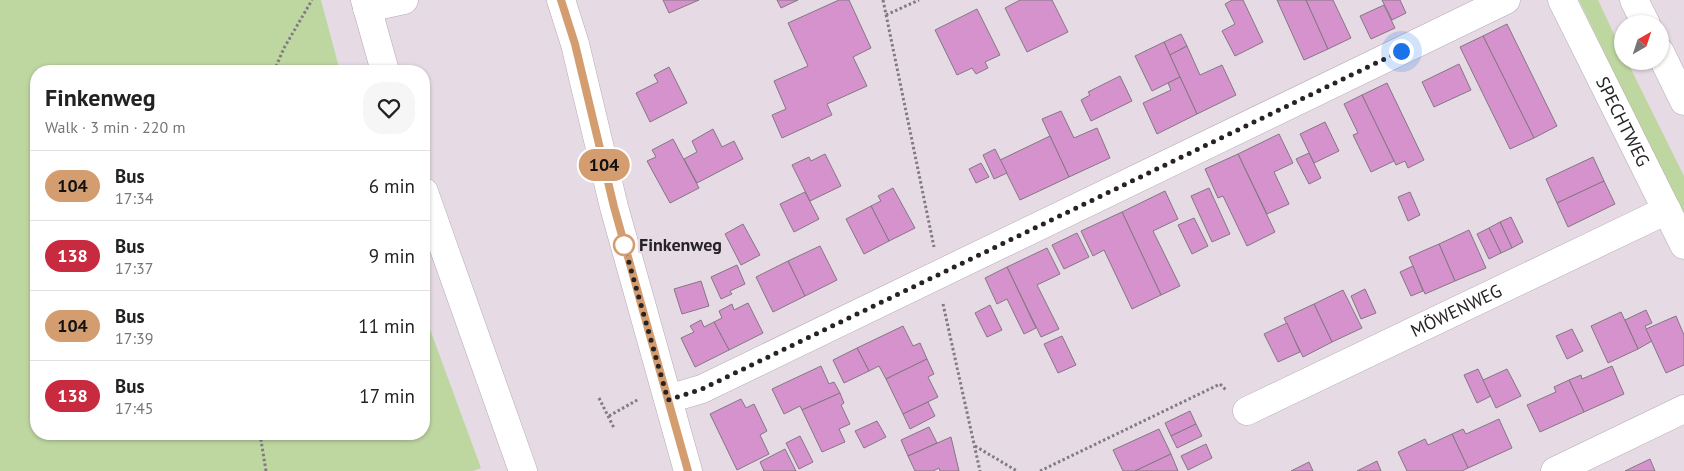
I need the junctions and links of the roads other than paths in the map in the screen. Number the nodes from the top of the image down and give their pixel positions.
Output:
1 (404, 0) edge
2 (561, 0) edge
3 (1506, 0) edge
4 (1562, 0) edge
5 (1634, 0) edge
6 (366, 4) edge
7 (1642, 15) edge
8 (383, 65) edge
9 (1669, 70) edge
10 (1684, 101) edge
11 (430, 209) edge
12 (1667, 210) junction
13 (1684, 245) edge
14 (668, 400) junction
15 (1684, 410) edge
16 (1247, 411) road end
17 (523, 471) edge
18 (688, 471) edge
19 (1555, 471) edge

1 - 6 main road
2 - 14 main road
3 - 14 main road
4 - 12 main road, SPECHTWEG
5 - 7 main road
6 - 8 main road
9 - 10 main road
11 - 17 main road
12 - 13 main road, SPECHTWEG
12 - 16 main road, MÖWENWEG
14 - 18 main road
15 - 19 main road

